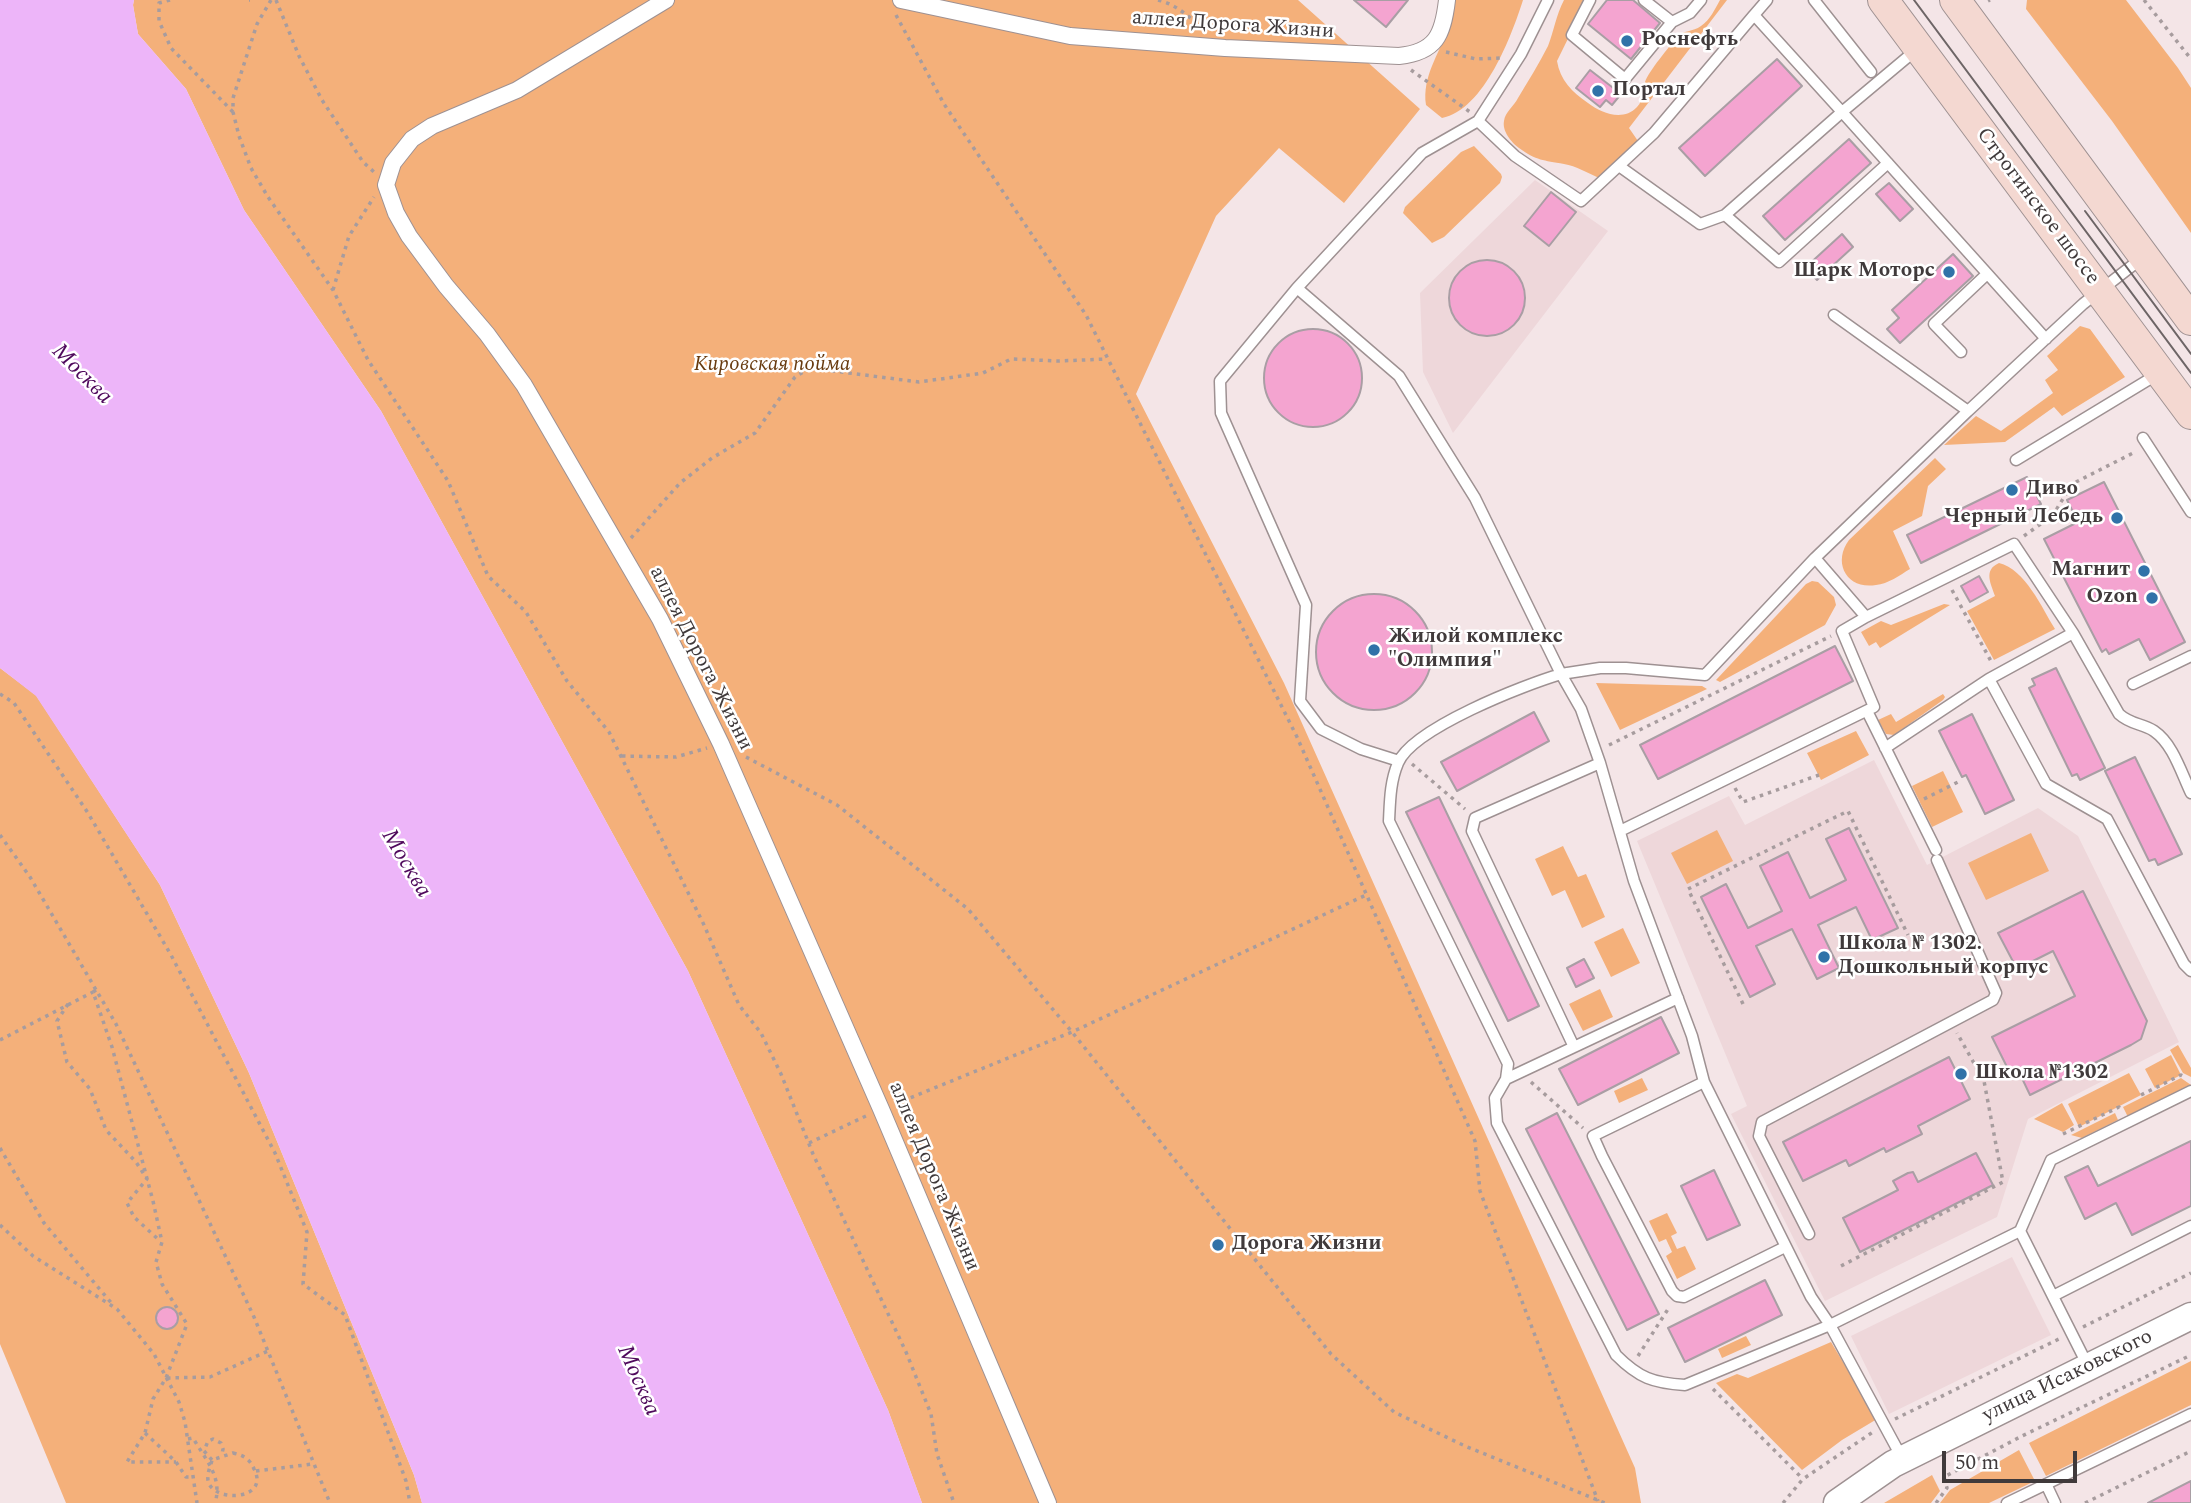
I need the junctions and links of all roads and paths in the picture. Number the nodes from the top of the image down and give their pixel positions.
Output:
1 (170, 0) edge
2 (273, 0) edge
3 (666, 0) edge
4 (1158, 0) edge
5 (1447, 0) edge
6 (1548, 0) edge
7 (1590, 0) edge
8 (1644, 0) edge
9 (1701, 0) edge
10 (1767, 0) edge
11 (1814, 0) edge
12 (1883, 0) edge
13 (1955, 0) edge
14 (2144, 0) edge
15 (898, 6) edge
16 (1754, 15) junction
17 (1672, 22) junction
18 (1225, 48) junction
19 (1427, 48) junction
20 (1919, 48) junction
21 (1521, 54) junction
22 (1391, 56) junction
23 (2191, 59) edge
24 (1871, 72) dead end
25 (1842, 111) junction
26 (233, 112) junction
27 (1478, 121) junction
28 (1888, 163) junction
29 (1619, 166) junction
30 (386, 185) junction
31 (1726, 215) junction
32 (2144, 256) junction
33 (1987, 274) junction
34 (1297, 288) junction
35 (333, 290) junction
36 (2099, 290) junction
37 (1834, 315) dead end
38 (2191, 320) edge
39 (2046, 339) junction
40 (1961, 352) dead end
41 (1108, 359) junction
42 (2161, 373) junction
43 (1968, 411) junction
44 (2191, 414) edge
45 (2145, 442) joint
46 (2016, 460) dead end
47 (2191, 512) edge
48 (2014, 544) junction
49 (620, 550) junction
50 (1815, 558) junction
51 (1945, 577) junction
52 (1866, 617) junction
53 (1842, 631) junction
54 (2073, 633) junction
55 (2191, 656) edge
56 (1561, 674) junction
57 (1994, 676) junction
58 (2133, 684) dead end
59 (0, 694) edge
60 (1867, 711) junction
61 (721, 744) junction
62 (1885, 748) junction
63 (621, 756) junction
64 (1598, 757) junction
65 (1399, 761) junction
66 (1411, 763) dead end
67 (1819, 775) dead end
68 (1730, 777) junction
69 (1958, 782) dead end
70 (2191, 793) edge
71 (1913, 805) junction
72 (1475, 818) junction
73 (1620, 831) junction
74 (0, 835) edge
75 (1366, 895) junction
76 (1908, 935) dead end
77 (2191, 971) edge
78 (94, 991) junction
79 (1678, 998) junction
80 (68, 1004) junction
81 (1743, 1004) dead end
82 (1951, 1022) junction
83 (1072, 1032) junction
84 (0, 1040) edge
85 (1574, 1047) junction
86 (1520, 1072) junction
87 (1506, 1079) junction
88 (2191, 1081) edge
89 (1704, 1082) junction
90 (2191, 1091) edge
91 (2141, 1096) dead end
92 (881, 1109) junction
93 (1593, 1136) junction
94 (808, 1143) junction
95 (0, 1148) edge
96 (148, 1179) junction
97 (0, 1225) edge
98 (2191, 1226) edge
99 (2020, 1231) junction
100 (1809, 1234) dead end
101 (162, 1242) junction
102 (1785, 1247) junction
103 (1841, 1266) dead end
104 (2191, 1273) edge
105 (1677, 1296) junction
106 (2053, 1296) junction
107 (117, 1309) junction
108 (2191, 1316) edge
109 (1830, 1325) junction
110 (2071, 1332) junction
111 (1628, 1350) dead end
112 (268, 1351) junction
113 (2191, 1355) edge
114 (1637, 1358) junction
115 (1646, 1362) dead end
116 (2088, 1366) junction
117 (166, 1378) junction
118 (1702, 1378) junction
119 (2191, 1414) edge
120 (1884, 1425) junction
121 (145, 1433) junction
122 (188, 1439) junction
123 (2191, 1451) edge
124 (204, 1454) junction
125 (219, 1457) junction
126 (212, 1460) junction
127 (1903, 1460) junction
128 (176, 1462) junction
129 (314, 1464) junction
130 (211, 1466) junction
131 (256, 1471) junction
132 (194, 1476) junction
133 (1803, 1479) junction
134 (2046, 1484) junction
135 (217, 1497) junction
136 (245, 1500) dead end
137 (1598, 1501) junction
138 (225, 1502) edge
139 (197, 1503) edge
140 (215, 1503) edge
141 (330, 1503) edge
142 (410, 1503) edge
143 (954, 1503) edge
144 (1048, 1503) edge
145 (1605, 1503) edge
146 (1783, 1503) edge
147 (1837, 1503) edge
148 (1936, 1503) edge
149 (2007, 1503) edge
150 (2055, 1503) edge
151 (2085, 1503) edge

1 - 26 path
2 - 26 path
2 - 30 path
3 - 30 street
4 - 18 path
5 - 19 street
6 - 21 lane
7 - 17 lane
8 - 17 lane
9 - 17 lane
10 - 16 lane
11 - 24 lane
12 - 20 main road, Строгинское шоссе
13 - 32 main road
14 - 23 path
15 - 18 street, аллея Дорога Жизни
15 - 41 path
16 - 25 lane
16 - 29 lane
18 - 22 street, аллея Дорога Жизни
19 - 21 path
19 - 22 street, аллея Дорога Жизни
20 - 25 lane
20 - 36 main road, Строгинское шоссе
21 - 27 lane
22 - 27 path
25 - 28 lane
25 - 31 lane
26 - 35 path
27 - 29 lane
27 - 34 lane
28 - 31 lane
28 - 33 lane
29 - 31 lane
30 - 35 path
30 - 49 street, аллея Дорога Жизни
32 - 36 lane
32 - 38 main road
33 - 39 lane
33 - 40 lane
34 - 56 lane
34 - 65 lane
35 - 63 path
36 - 39 lane
36 - 42 main road, Строгинское шоссе
37 - 43 lane
39 - 43 lane
41 - 49 path
41 - 75 path
42 - 44 main road, Строгинское шоссе
42 - 46 lane
43 - 50 lane
45 - 47 lane
45 - 48 path
48 - 51 lane
48 - 54 lane
49 - 61 street, аллея Дорога Жизни
50 - 52 lane
50 - 56 lane
51 - 52 lane
51 - 57 path
52 - 53 lane
53 - 60 lane
53 - 64 path
54 - 57 lane
54 - 70 lane
55 - 58 lane
56 - 64 lane
56 - 65 lane
57 - 62 lane
57 - 77 lane
59 - 142 path
60 - 62 lane
60 - 68 lane
61 - 63 path
61 - 83 path
61 - 92 street, аллея Дорога Жизни
62 - 71 lane
63 - 94 path
64 - 72 lane
64 - 73 lane
65 - 87 lane
66 - 72 path
67 - 68 path
68 - 73 lane
69 - 71 path
71 - 82 lane
72 - 85 lane
73 - 79 lane
74 - 78 path
75 - 83 path
75 - 137 path
76 - 81 path
78 - 80 path
78 - 96 path
78 - 112 path
79 - 85 lane
79 - 89 lane
80 - 84 path
80 - 96 path
82 - 100 lane
82 - 103 path
83 - 92 path
83 - 137 path
85 - 86 lane
86 - 87 lane
86 - 93 path
87 - 118 lane
88 - 91 path
89 - 93 lane
89 - 102 lane
90 - 99 lane
92 - 94 path
92 - 144 street, аллея Дорога Жизни
93 - 105 lane
94 - 143 path
95 - 107 path
96 - 101 path
96 - 101 path
97 - 107 path
98 - 106 lane
99 - 106 lane
99 - 109 lane
101 - 117 path
102 - 105 lane
102 - 109 lane
104 - 110 path
105 - 114 path
106 - 110 lane
107 - 117 path
108 - 116 street, улица Исаковского
109 - 118 lane
109 - 120 lane
110 - 116 lane
110 - 120 path
111 - 114 path
112 - 117 path
112 - 129 path
113 - 148 path
114 - 115 path
116 - 127 street, улица Исаковского
117 - 121 path
117 - 122 path
118 - 133 path
119 - 134 lane
120 - 127 lane
120 - 133 path
121 - 128 path
121 - 128 path
122 - 124 path
122 - 132 path
123 - 151 path
124 - 125 path
124 - 126 path
124 - 130 path
125 - 126 path
125 - 131 path
126 - 130 path
127 - 147 street, улица Исаковского
128 - 132 path
129 - 131 path
129 - 141 path
130 - 135 path
130 - 135 path
131 - 136 path
132 - 139 path
133 - 146 path
134 - 149 lane
134 - 150 lane
135 - 138 path
135 - 140 path
137 - 145 path

